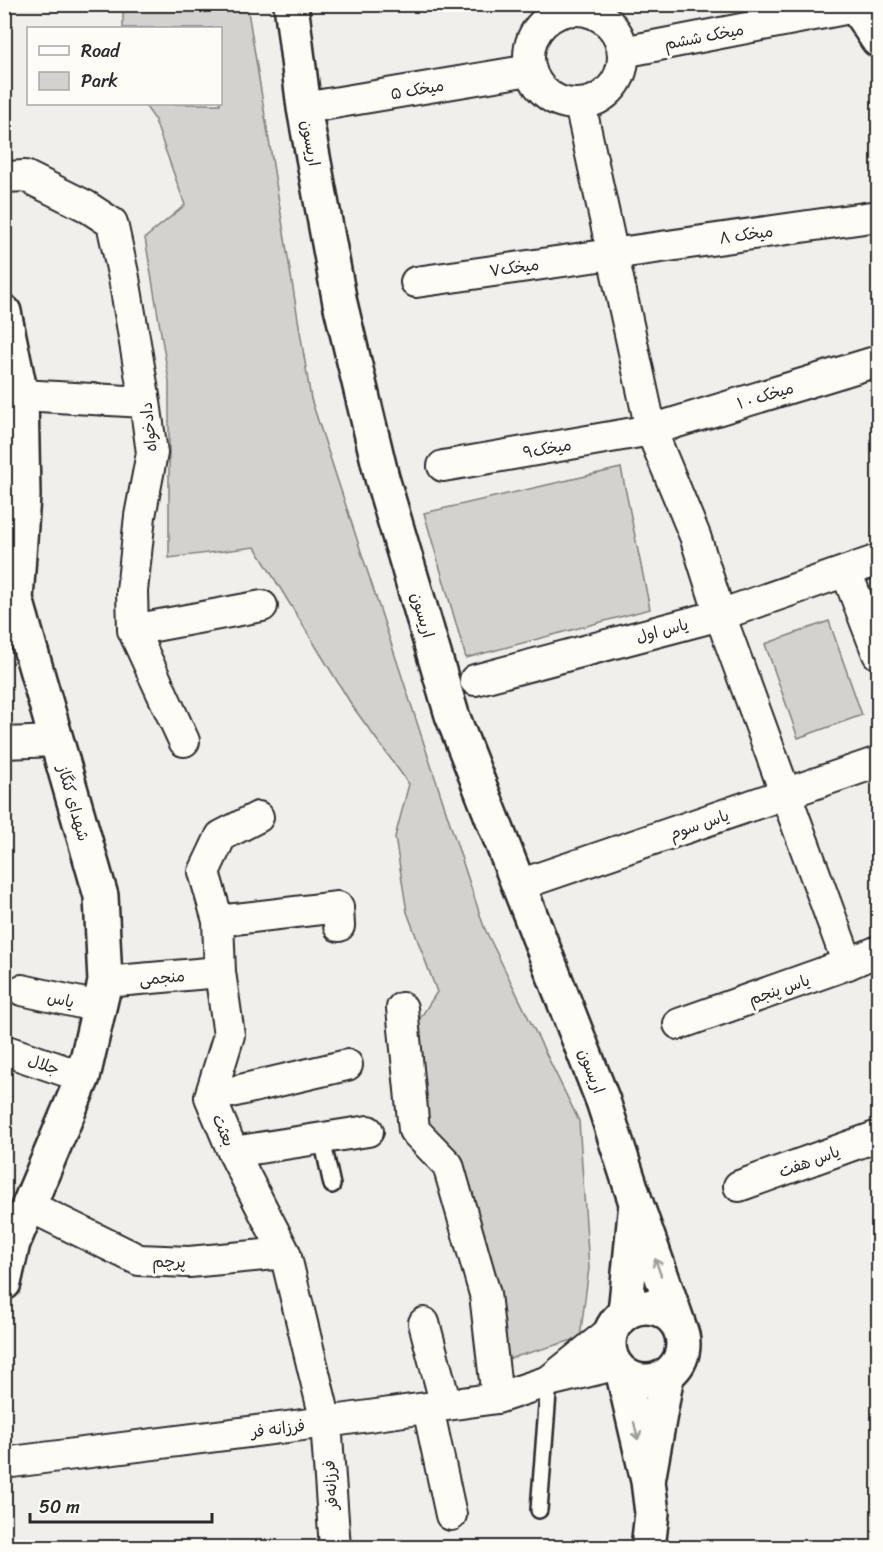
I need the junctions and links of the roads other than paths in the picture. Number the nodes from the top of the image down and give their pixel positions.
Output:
1 (291, 4) edge
2 (854, 6) edge
3 (585, 8) edge
4 (879, 40) edge
5 (623, 52) junction
6 (530, 70) junction
7 (580, 104) junction
8 (304, 108) junction
9 (4, 177) edge
10 (879, 216) edge
11 (613, 253) junction
12 (416, 282) dead end
13 (4, 312) edge
14 (879, 361) edge
15 (21, 395) junction
16 (146, 402) junction
17 (651, 430) junction
18 (443, 466) dead end
19 (14, 494) edge
20 (879, 560) edge
21 (846, 571) junction
22 (10, 599) edge
23 (262, 606) dead end
24 (720, 615) junction
25 (133, 630) junction
26 (879, 654) edge
27 (475, 680) dead end
28 (56, 741) junction
29 (184, 741) dead end
30 (4, 743) edge
31 (879, 762) edge
32 (786, 794) junction
33 (258, 817) dead end
34 (519, 885) junction
35 (218, 921) junction
36 (339, 926) dead end
37 (879, 951) edge
38 (848, 964) junction
39 (220, 972) junction
40 (22, 990) dead end
41 (102, 994) junction
42 (402, 1008) dead end
43 (679, 1024) dead end
44 (4, 1050) edge
45 (347, 1065) dead end
46 (83, 1077) junction
47 (210, 1097) junction
48 (368, 1131) dead end
49 (879, 1136) edge
50 (322, 1139) junction
51 (233, 1152) junction
52 (332, 1185) dead end
53 (739, 1186) dead end
54 (636, 1203) junction
55 (29, 1206) junction
56 (285, 1253) junction
57 (4, 1283) edge
58 (618, 1322) junction
59 (424, 1323) dead end
60 (678, 1323) junction
61 (619, 1369) junction
62 (667, 1375) junction
63 (549, 1381) junction
64 (497, 1398) junction
65 (437, 1406) junction
66 (326, 1422) junction
67 (4, 1463) edge
68 (648, 1481) junction
69 (539, 1510) dead end
70 (451, 1515) dead end
71 (335, 1548) edge
72 (648, 1548) edge

1 - 8 main road, اریسون
2 - 4 main road
2 - 5 street, میخک ششم
3 - 5 street
3 - 6 street
5 - 7 street
6 - 7 street
6 - 8 street, میخک ۵
7 - 11 street
8 - 34 main road, اریسون
9 - 16 street, دادخواه
10 - 11 street, میخک ۸
11 - 12 street, میخک۷
11 - 17 street
13 - 15 main road, شهدای کنگاز
14 - 17 street, میخک ۰ ۱
15 - 16 street
15 - 19 main road, شهدای کنگاز
16 - 25 street, دادخواه
17 - 18 street, میخک۹
17 - 24 street
19 - 22 main road, شهدای کنگاز
20 - 21 street, یاس اول
21 - 24 street, یاس اول
21 - 26 street
22 - 28 main road, شهدای کنگاز
23 - 25 street
24 - 27 street, یاس اول
24 - 32 street
25 - 29 street, دادخواه
28 - 30 street
28 - 41 main road, شهدای کنگاز
31 - 32 street, یاس سوم
32 - 34 street, یاس سوم
32 - 38 street
33 - 35 street, بعثت
34 - 54 main road, اریسون
35 - 36 street
35 - 39 street, بعثت
37 - 38 street, یاس پنجم
38 - 43 street, یاس پنجم
39 - 41 street, منجمی
39 - 47 street, بعثت
40 - 41 street, یاس
41 - 46 main road, شهدای کنگاز
42 - 64 street
44 - 46 street, جلال
45 - 47 street
46 - 55 main road, شهدای کنگاز
47 - 51 street, بعثت
48 - 50 street
49 - 53 street, یاس هفت
50 - 51 street
50 - 52 lane
51 - 56 street, بعثت
54 - 58 main road
60 -> 54 main road, اریسون
55 - 56 street, پرچم
55 - 57 main road, شهدای کنگاز
56 - 66 street, بعثت
58 - 60 main road
58 - 61 main road
58 - 63 street
59 - 65 street
60 - 62 main road
61 - 62 main road
61 - 63 street, فرزانه فر
61 -> 68 main road
62 - 68 main road
63 - 64 street, فرزانه فر
63 - 69 lane
64 - 65 street, فرزانه فر
65 - 66 street, فرزانه فر
65 - 70 street
66 - 67 street, فرزانه فر
66 - 71 street, فرزانه‌فر
68 - 72 main road

